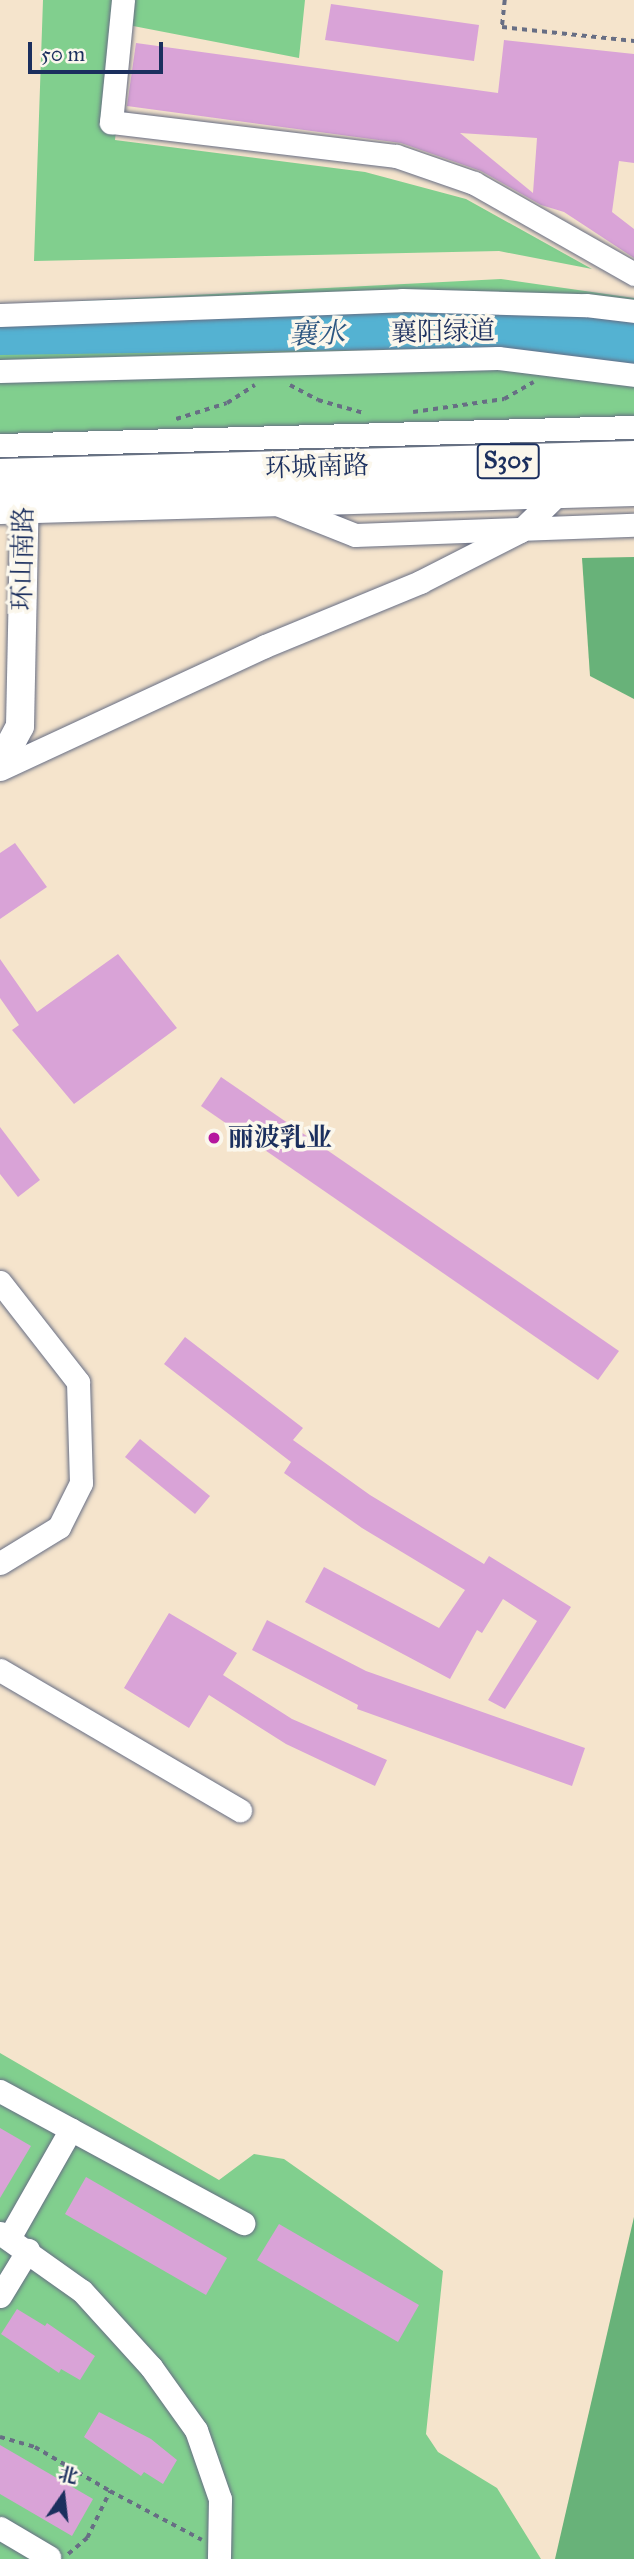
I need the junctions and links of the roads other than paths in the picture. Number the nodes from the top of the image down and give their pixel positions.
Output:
1 (122, 0) edge
2 (634, 274) edge
3 (634, 311) edge
4 (0, 315) edge
5 (0, 372) edge
6 (634, 375) edge
7 (634, 427) edge
8 (0, 445) edge
9 (634, 457) edge
10 (634, 489) edge
11 (12, 491) edge
12 (560, 492) junction
13 (268, 500) junction
14 (634, 525) edge
15 (520, 531) junction
16 (0, 764) edge
17 (0, 769) edge
18 (0, 1282) edge
19 (0, 1563) edge
20 (0, 1670) edge
21 (240, 1810) dead end
22 (0, 2091) edge
23 (71, 2129) junction
24 (243, 2223) dead end
25 (13, 2240) edge
26 (0, 2296) edge
27 (0, 2528) edge
28 (219, 2554) edge
29 (55, 2558) edge

1 - 2 street
3 - 4 street, 襄阳绿道
5 - 6 street, 襄阳绿道
7 - 8 street
9 - 11 highway, 环城南路 / S305
10 - 12 highway, 环城南路 / S305
11 - 13 highway, 环城南路
11 - 16 main road, 环山南路
12 - 13 highway, 环城南路
12 - 15 street
13 - 15 street
14 - 15 street
15 - 17 street
18 - 19 street
20 - 21 street
22 - 23 street
23 - 24 street
23 - 25 street
25 - 26 street
25 - 28 street
27 - 29 street

